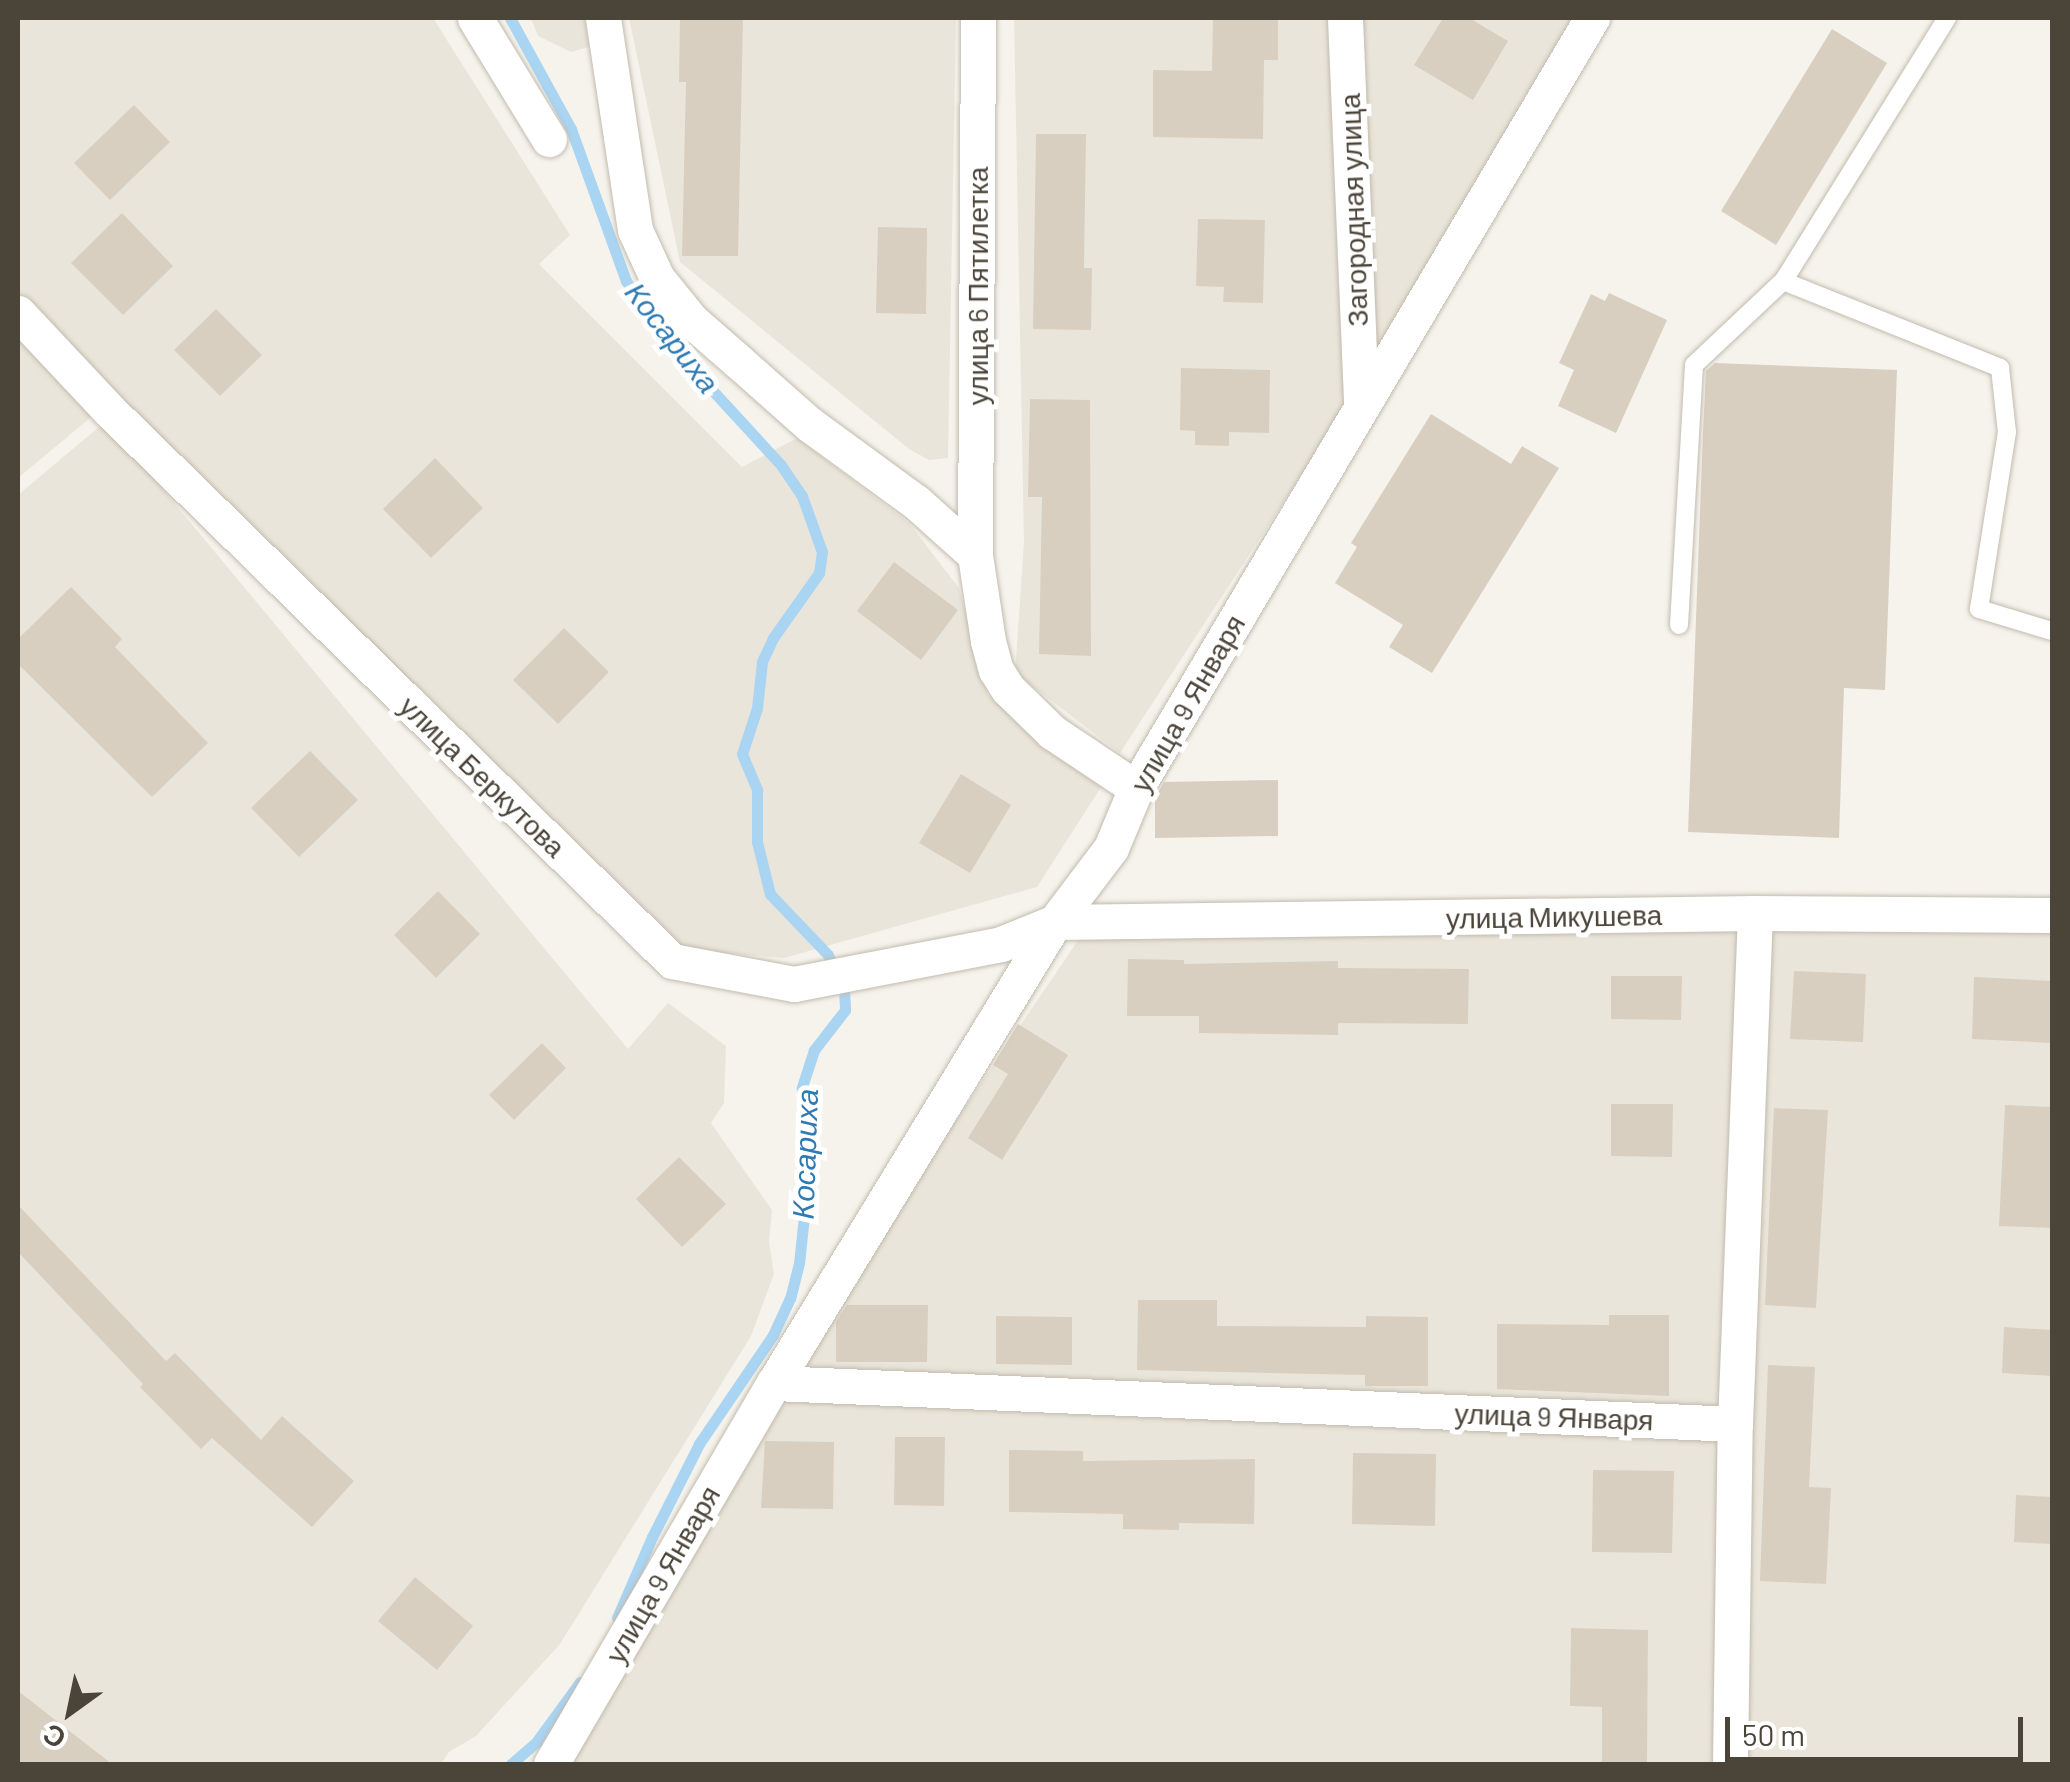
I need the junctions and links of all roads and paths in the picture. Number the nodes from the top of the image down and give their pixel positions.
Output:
1 (475, 18) edge
2 (603, 18) edge
3 (978, 18) edge
4 (1345, 18) edge
5 (1592, 18) edge
6 (1948, 18) edge
7 (549, 139) dead end
8 (1783, 281) junction
9 (18, 313) edge
10 (1361, 402) junction
11 (975, 555) junction
12 (1679, 624) dead end
13 (2052, 631) edge
14 (1136, 788) junction
15 (1756, 913) junction
16 (2052, 914) edge
17 (1055, 922) junction
18 (774, 1383) junction
19 (1734, 1424) junction
20 (551, 1764) edge
21 (1730, 1764) edge

1 - 7 street
2 - 11 street
3 - 11 street, улица 6 Пятилетка
4 - 10 street, Загородная улица
5 - 10 street, улица 9 Января
6 - 8 lane
8 - 12 lane
8 - 13 lane
9 - 17 street, улица Беркутова
10 - 14 street, улица 9 Января
11 - 14 street, улица 6 Пятилетка
14 - 17 street, улица 9 Января
15 - 16 street, улица Микушева
15 - 17 street, улица Микушева
15 - 19 street
17 - 18 street, улица 9 Января
18 - 19 street, улица 9 Января
18 - 20 street, улица 9 Января
19 - 21 street

